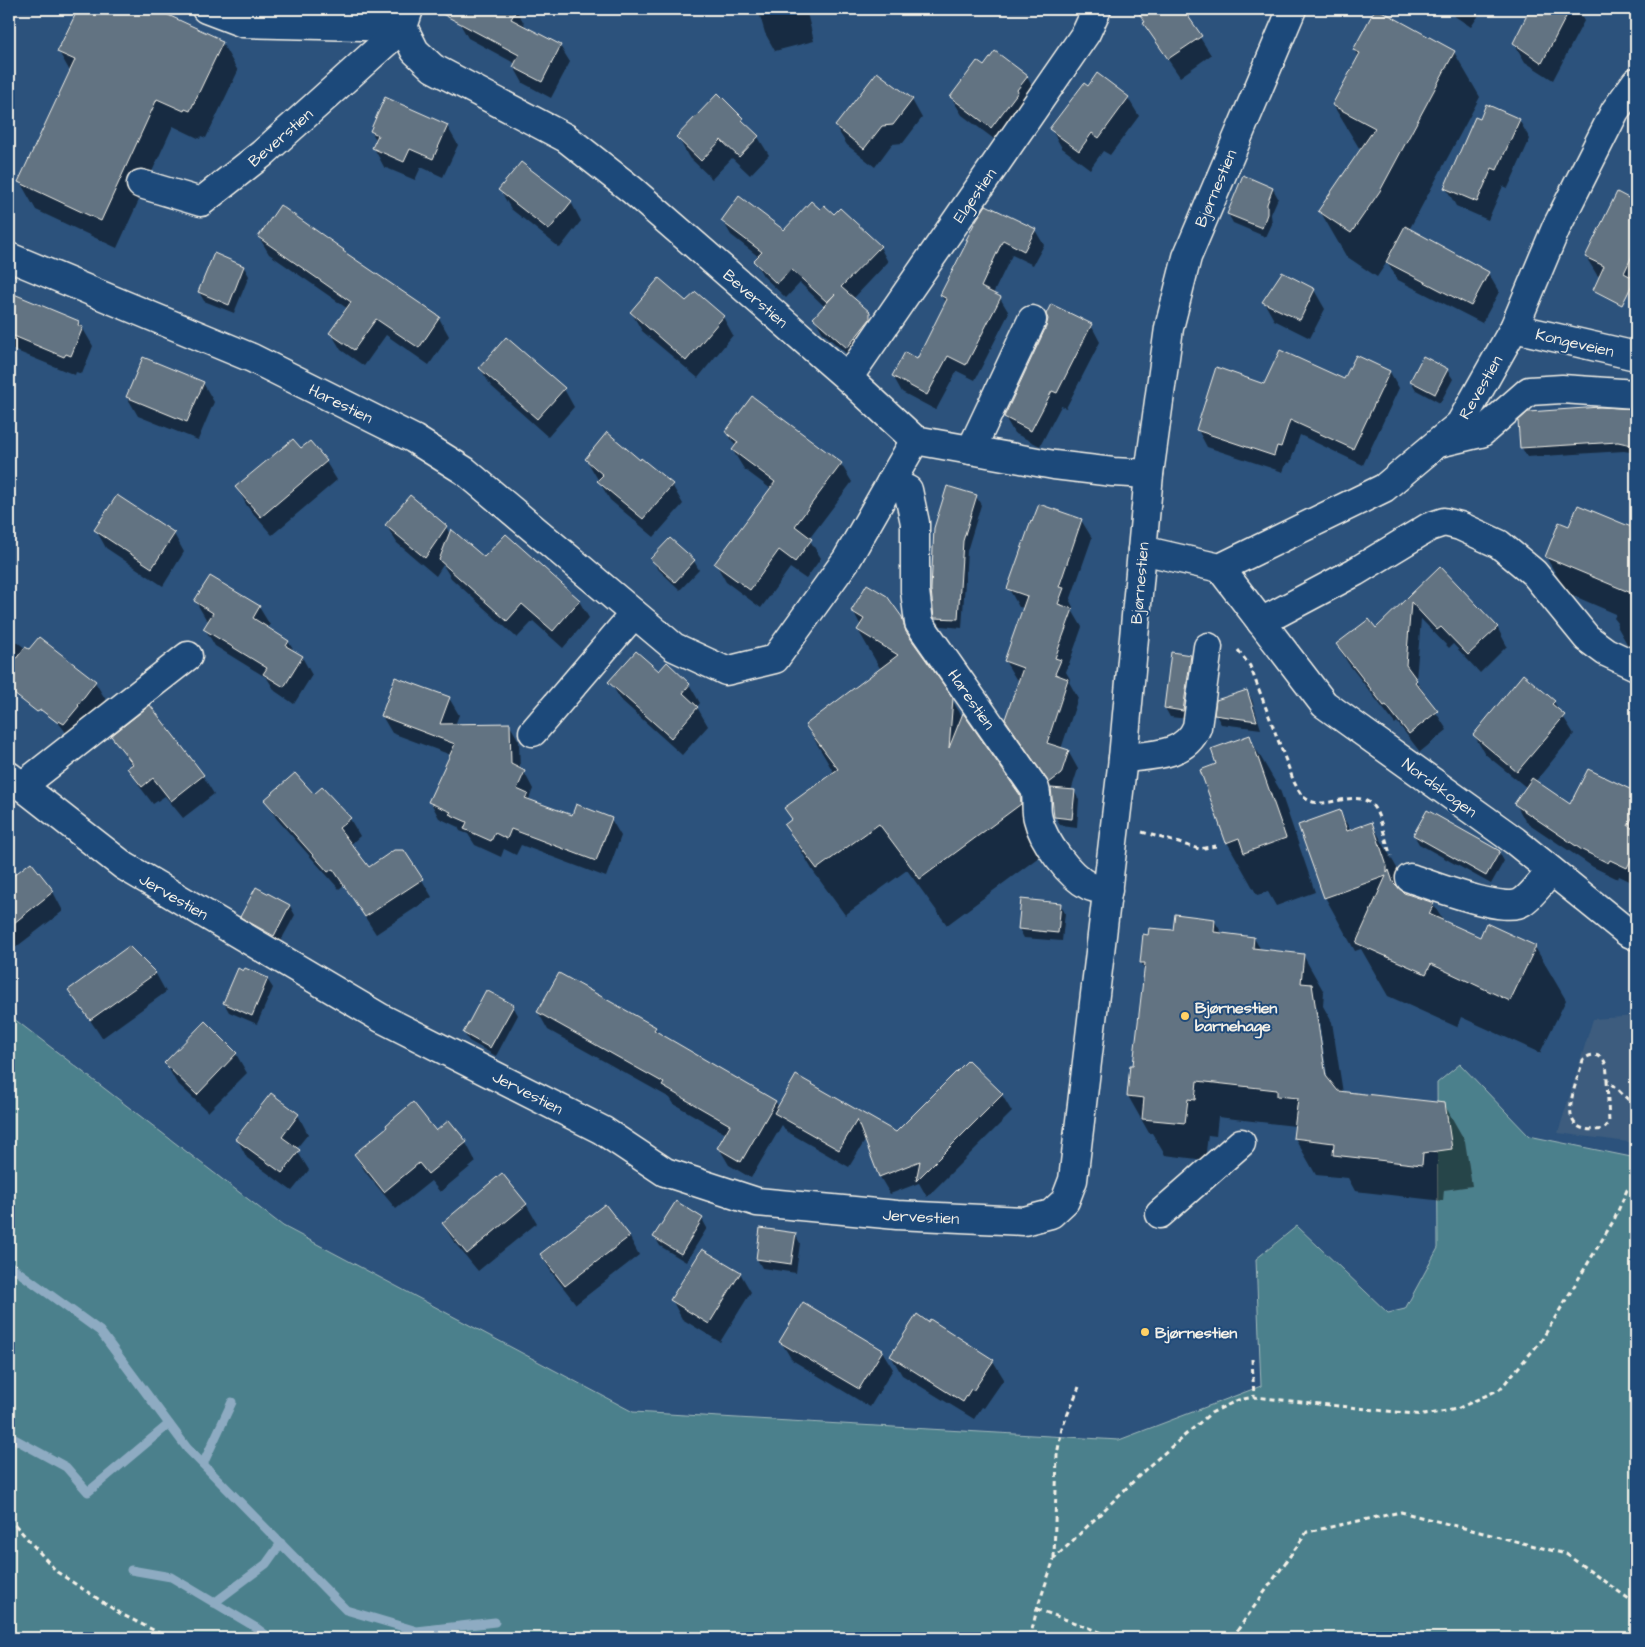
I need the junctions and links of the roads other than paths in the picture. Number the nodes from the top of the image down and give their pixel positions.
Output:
1 (206, 9) edge
2 (1097, 9) edge
3 (1292, 9) edge
4 (406, 18) edge
5 (1636, 82) edge
6 (141, 184) dead end
7 (9, 258) edge
8 (1032, 320) dead end
9 (1514, 328) junction
10 (1636, 356) edge
11 (848, 378) junction
12 (1636, 394) edge
13 (915, 440) junction
14 (1438, 443) junction
15 (971, 450) junction
16 (1149, 474) junction
17 (891, 482) junction
18 (1142, 550) junction
19 (1220, 568) junction
20 (634, 614) junction
21 (1261, 622) junction
22 (1208, 646) road end
23 (188, 656) dead end
24 (1636, 666) edge
25 (532, 732) dead end
26 (1123, 758) junction
27 (15, 781) edge
28 (1551, 871) junction
29 (1410, 878) road end
30 (1108, 890) junction
31 (1636, 936) edge
32 (1241, 1143) dead end
33 (1073, 1180) joint
34 (1160, 1214) dead end

1 - 4 street
2 - 11 street, Elgestien
3 - 16 street, Bjørnestien
4 - 6 street, Beverstien
4 - 11 street, Beverstien
5 - 9 street, Revestien
7 - 20 street, Harestien
8 - 15 street
9 - 10 street, Kongeveien
9 - 14 street, Revestien
11 - 13 street, Beverstien
12 - 14 street
13 - 15 street
13 - 17 street, Harestien
14 - 19 street, Revestien
15 - 16 street
16 - 18 street, Bjørnestien
17 - 20 street, Harestien
17 - 30 street, Harestien
18 - 19 street
18 - 26 street, Bjørnestien
19 - 21 street, Nordskogen
20 - 25 street
21 - 24 street
21 - 28 street, Nordskogen
22 - 26 street
23 - 27 street, Jervestien
26 - 30 street, Bjørnestien
27 - 33 street, Jervestien
28 - 29 street
28 - 31 street, Nordskogen
30 - 33 street, Bjørnestien
32 - 34 street

